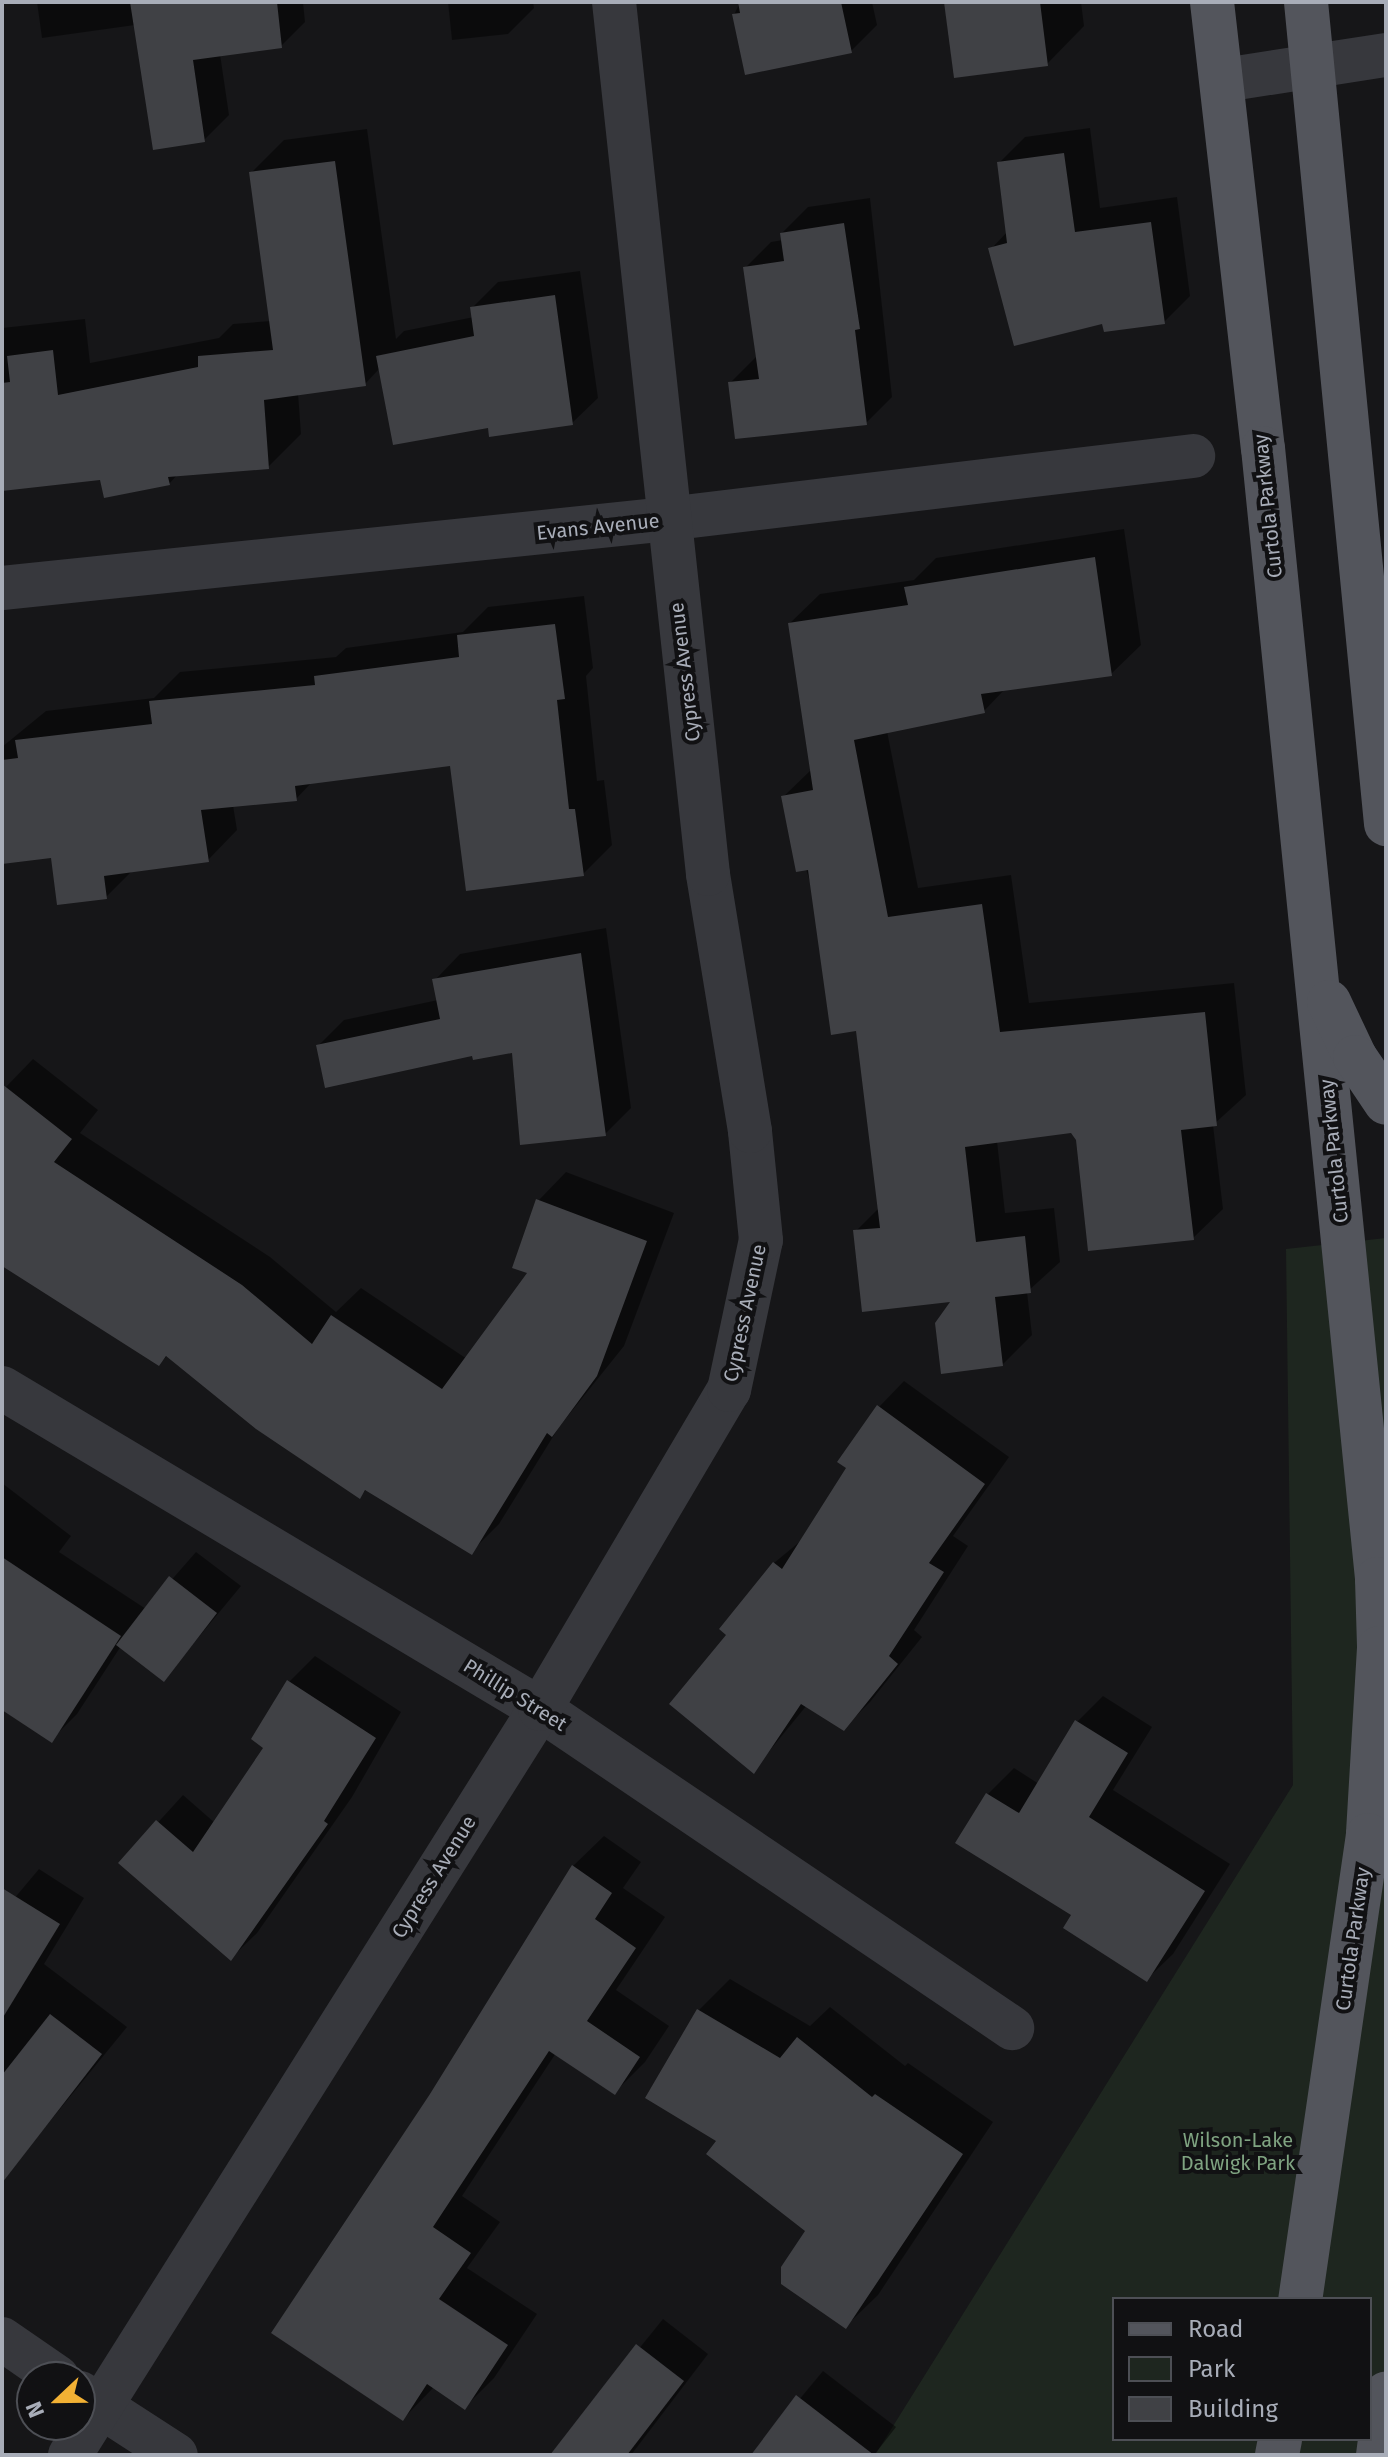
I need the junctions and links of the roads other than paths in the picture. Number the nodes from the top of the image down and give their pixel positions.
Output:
1 (614, 2) edge
2 (1212, 2) edge
3 (1306, 2) edge
4 (1386, 55) edge
5 (1314, 66) junction
6 (1224, 80) junction
7 (1193, 456) dead end
8 (667, 519) junction
9 (2, 588) edge
10 (1386, 824) edge
11 (1314, 971) junction
12 (1386, 1103) edge
13 (2, 1388) edge
14 (540, 1709) junction
15 (1012, 2028) dead end
16 (1300, 2297) edge
17 (2, 2339) edge
18 (34, 2361) edge
19 (96, 2390) edge
20 (1386, 2394) edge
21 (96, 2403) edge
22 (176, 2455) edge
23 (1378, 2455) edge

1 - 8 street, Cypress Avenue
2 - 6 main road, Curtola Parkway
3 - 5 main road
4 - 5 street
5 - 6 street
5 - 10 main road
6 - 11 main road, Curtola Parkway
7 - 8 street, Evans Avenue
8 - 9 street, Evans Avenue
8 - 14 street, Cypress Avenue
11 - 12 main road
11 - 16 main road, Curtola Parkway
13 - 14 street, Phillip Street
14 - 15 street, Phillip Street
14 - 19 street, Cypress Avenue
17 - 18 street
20 - 23 main road
21 - 22 street

